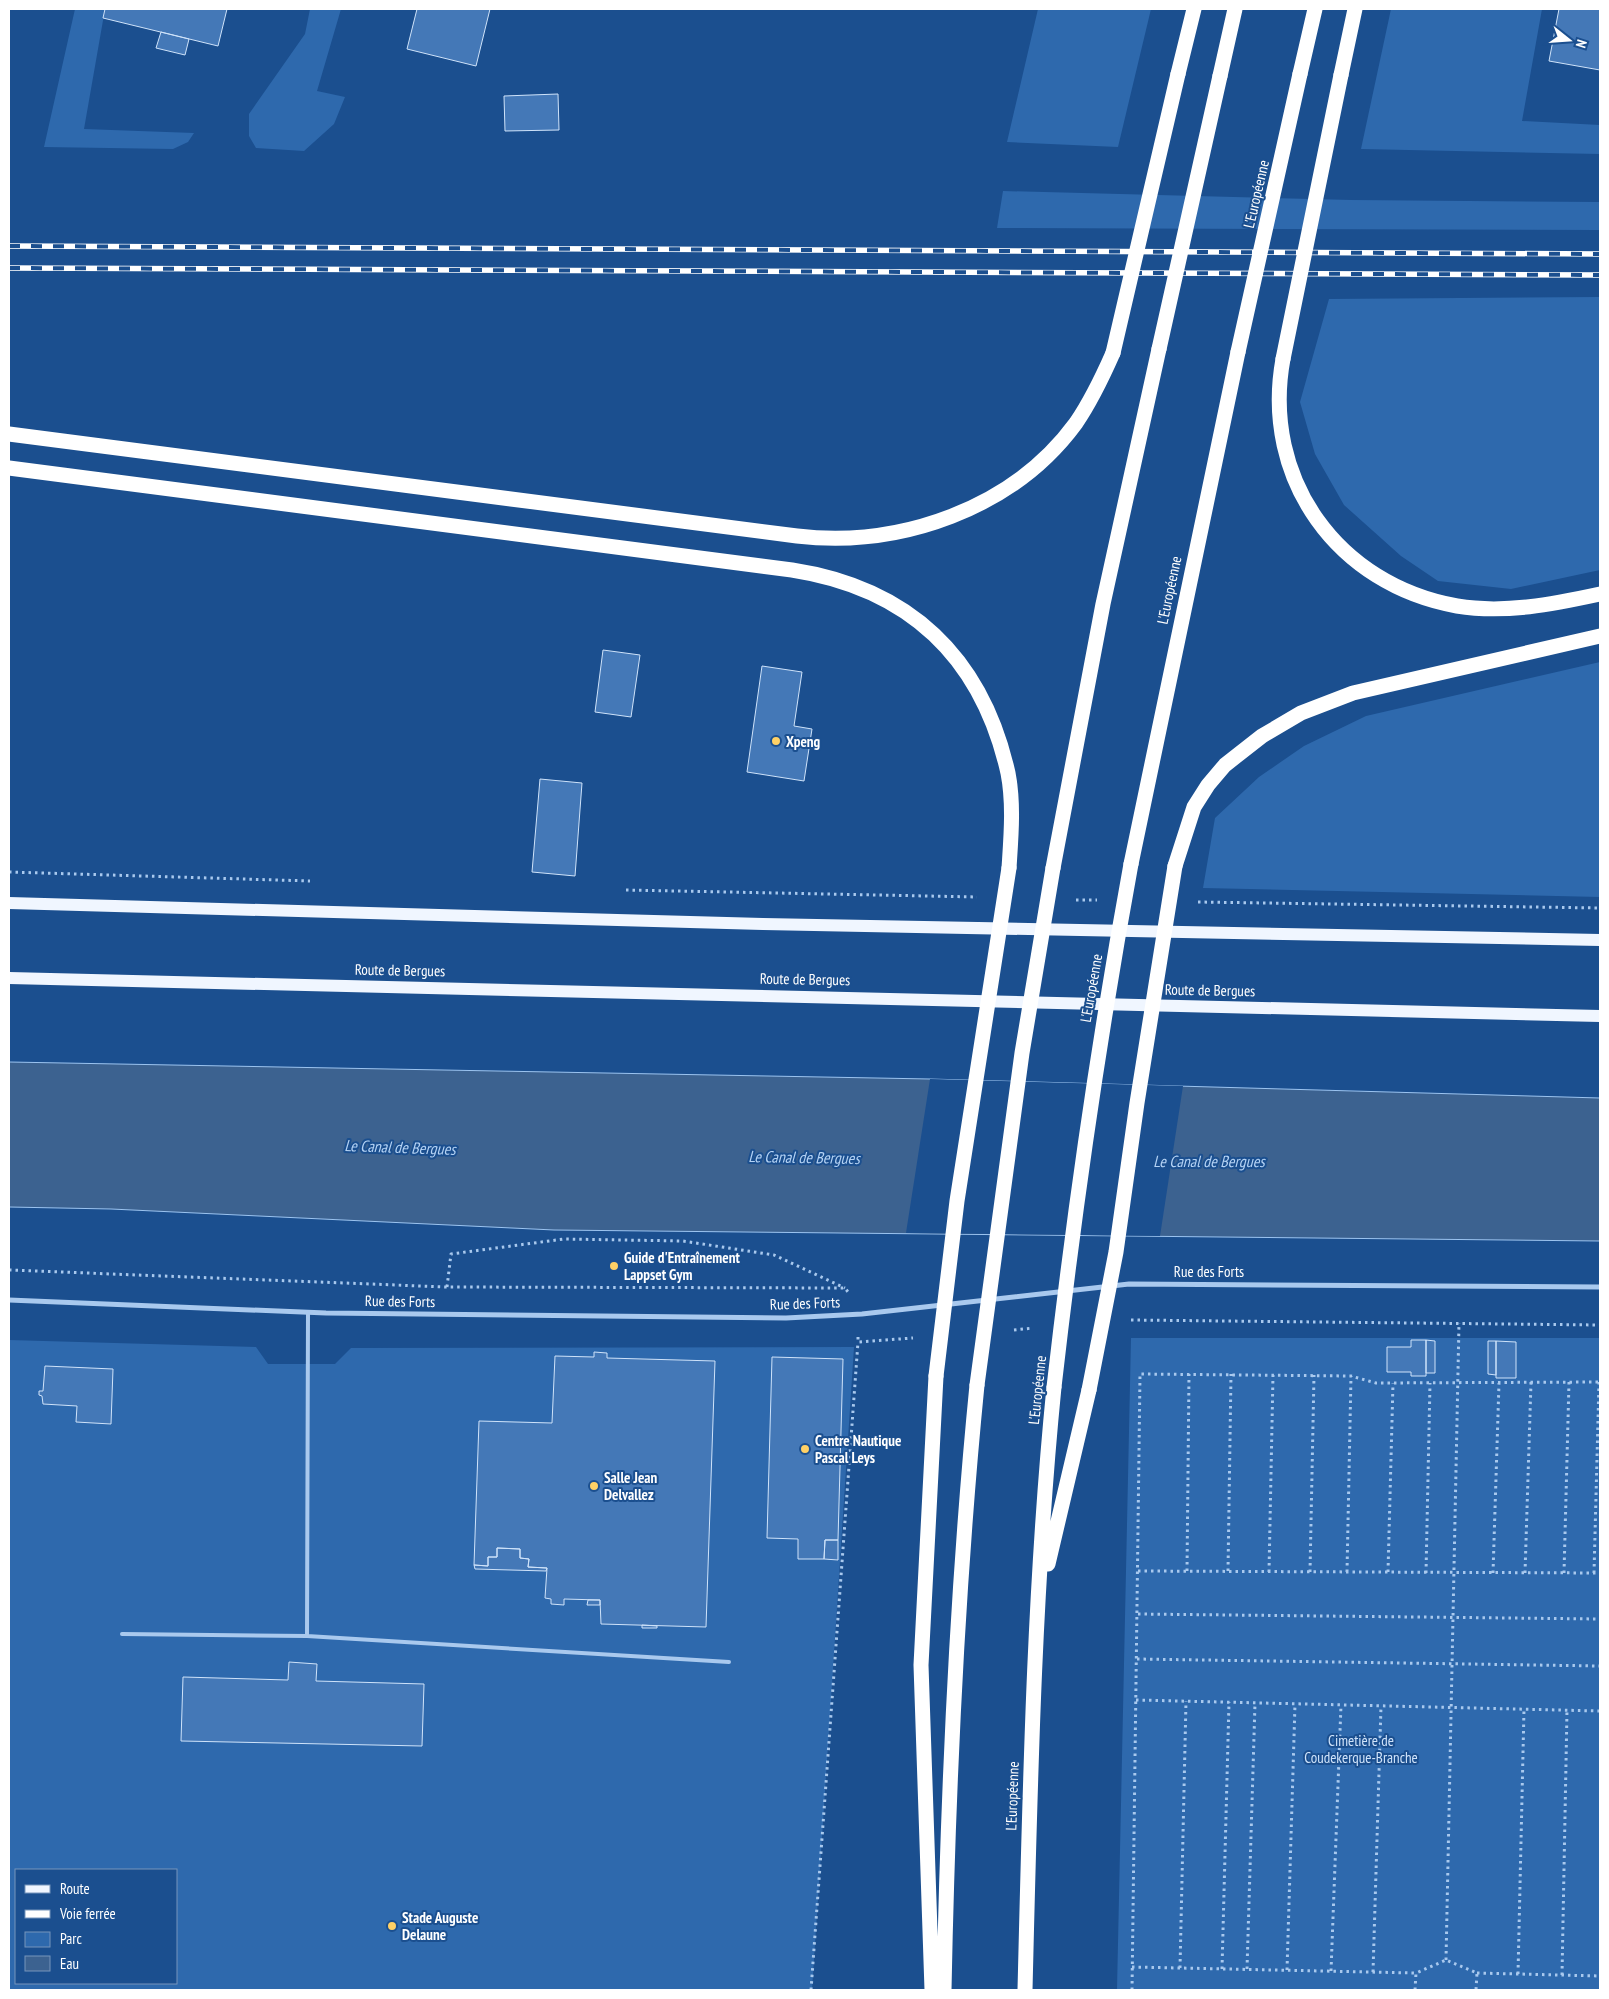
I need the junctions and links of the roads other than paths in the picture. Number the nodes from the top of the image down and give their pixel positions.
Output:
1 (1194, 9) edge
2 (1235, 9) edge
3 (1315, 9) edge
4 (1355, 9) edge
5 (9, 434) edge
6 (9, 468) edge
7 (1600, 594) edge
8 (1600, 636) edge
9 (9, 904) edge
10 (1600, 940) edge
11 (9, 978) edge
12 (1600, 1016) edge
13 (1600, 1287) edge
14 (9, 1300) edge
15 (308, 1312) junction
16 (1038, 1609) junction
17 (122, 1634) dead end
18 (307, 1636) junction
19 (729, 1662) dead end
20 (932, 1990) edge
21 (944, 1990) edge
22 (1025, 1990) edge

1 - 5 highway, bridge
2 - 21 highway, bridge
3 - 16 highway, L'Européenne, bridge
4 - 7 highway, bridge
6 - 20 highway, bridge
8 - 16 highway, bridge
9 - 10 main road
11 - 12 main road, Route de Bergues
13 - 15 street, Rue des Forts
14 - 15 street, Rue des Forts
15 - 18 lane
16 - 22 highway, L'Européenne
17 - 18 lane
18 - 19 lane

